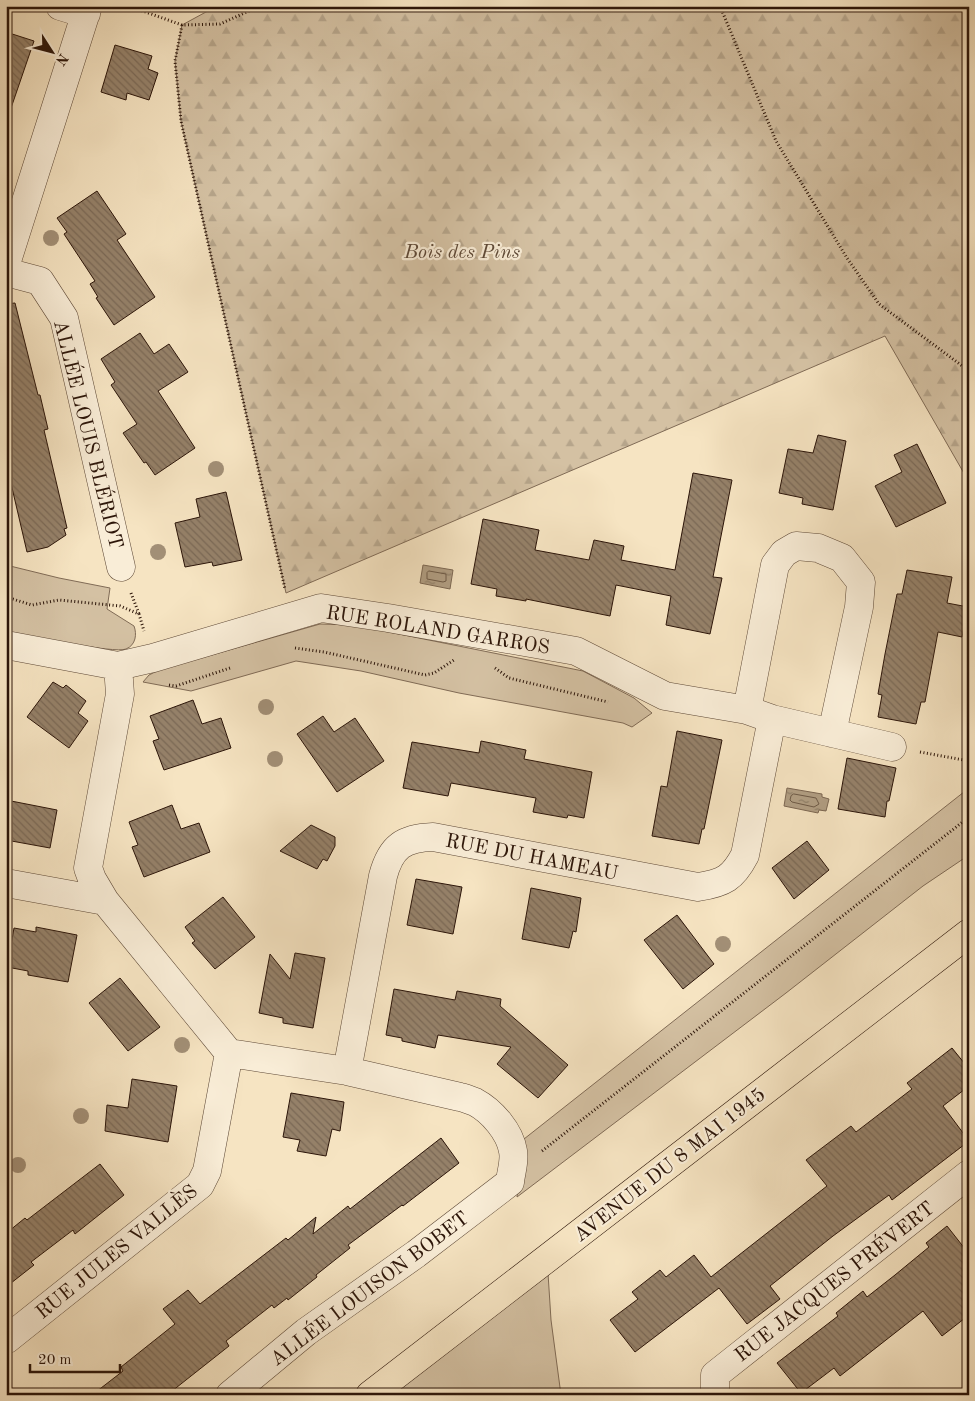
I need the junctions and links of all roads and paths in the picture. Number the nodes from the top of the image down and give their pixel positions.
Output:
1 (60, 6) edge
2 (121, 6) edge
3 (260, 6) edge
4 (720, 6) edge
5 (87, 10) edge
6 (182, 24) junction
7 (6, 264) edge
8 (6, 272) edge
9 (969, 371) edge
10 (121, 567) dead end
11 (6, 597) edge
12 (292, 616) junction
13 (6, 645) edge
14 (293, 648) dead end
15 (153, 658) junction
16 (455, 659) dead end
17 (238, 665) dead end
18 (118, 666) junction
19 (491, 666) dead end
20 (616, 704) dead end
21 (747, 710) junction
22 (772, 719) junction
23 (832, 732) junction
24 (892, 747) joint
25 (969, 761) edge
26 (969, 817) edge
27 (6, 884) edge
28 (105, 901) junction
29 (969, 934) edge
30 (229, 1053) junction
31 (348, 1071) junction
32 (512, 1171) junction
33 (969, 1174) edge
34 (6, 1340) edge
35 (230, 1395) edge
36 (370, 1395) edge
37 (715, 1395) edge

1 - 5 street
2 - 6 path
3 - 6 path
4 - 9 path
5 - 7 street
6 - 12 path
8 - 10 street, ALLÉE LOUIS BLÉRIOT
11 - 15 path
12 - 15 street, RUE ROLAND GARROS
12 - 21 street, RUE ROLAND GARROS
13 - 18 street, RUE ROLAND GARROS
14 - 16 path
15 - 17 path
15 - 18 street, RUE ROLAND GARROS
18 - 28 street
19 - 20 path
21 - 22 street, RUE ROLAND GARROS
21 - 23 street
22 - 23 street, RUE ROLAND GARROS
22 - 31 street, RUE DU HAMEAU
23 - 24 street, RUE ROLAND GARROS
24 - 25 path
26 - 32 path
27 - 28 street
28 - 30 street
29 - 36 main road, AVENUE DU 8 MAI 1945
30 - 31 street
30 - 34 street, RUE JULES VALLÈS
31 - 32 street
32 - 35 street, ALLÉE LOUISON BOBET
33 - 37 street, RUE JACQUES PRÉVERT

